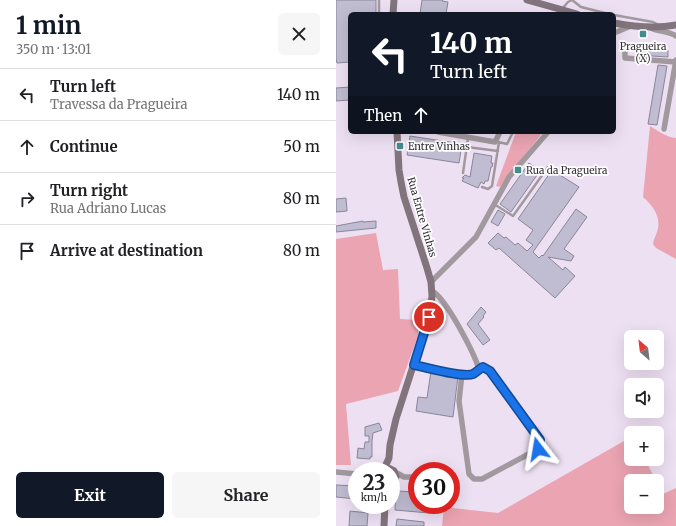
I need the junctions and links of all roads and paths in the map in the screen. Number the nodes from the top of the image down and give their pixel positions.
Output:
1 (379, 0) edge
2 (394, 0) edge
3 (527, 0) edge
4 (562, 10) junction
5 (379, 12) edge
6 (393, 12) edge
7 (570, 12) edge
8 (601, 12) edge
9 (616, 15) edge
10 (616, 23) edge
11 (676, 25) edge
12 (631, 26) junction
13 (663, 27) junction
14 (651, 28) junction
15 (616, 32) edge
16 (676, 36) edge
17 (625, 52) dead end
18 (676, 61) edge
19 (664, 130) dead end
20 (396, 134) edge
21 (456, 134) edge
22 (499, 134) edge
23 (511, 134) edge
24 (546, 134) edge
25 (468, 138) junction
26 (497, 142) junction
27 (467, 147) junction
28 (498, 152) junction
29 (548, 167) dead end
30 (463, 173) dead end
31 (482, 187) dead end
32 (494, 204) junction
33 (431, 282) junction
34 (432, 291) junction
35 (414, 365) junction
36 (479, 369) junction
37 (462, 374) junction
38 (389, 458) junction
39 (386, 462) edge
40 (391, 462) edge
41 (336, 472) edge
42 (348, 473) edge
43 (400, 475) edge
44 (404, 477) junction
45 (408, 477) edge
46 (400, 479) edge
47 (385, 514) edge
48 (384, 526) edge

1 - 5 lane
2 - 6 street
3 - 4 street
4 - 7 street
4 - 8 lane
9 - 13 lane
10 - 12 street
11 - 13 street
12 - 14 street
12 - 15 street
13 - 14 street
14 - 16 street
17 - 18 street
18 - 19 street
20 - 33 street, Rua Entre Vinhas
21 - 25 street
22 - 26 street
23 - 26 lane
24 - 32 street
25 - 26 street
25 - 27 lane
26 - 28 lane
27 - 28 lane
27 - 30 lane
28 - 31 lane
29 - 32 lane
32 - 33 street
33 - 34 street, Rua Entre Vinhas
34 - 35 street, Rua Entre Vinhas
34 - 36 street
35 - 37 lane
35 - 38 street, Rua Entre Vinhas
36 - 37 street
36 - 37 street
38 - 39 street
38 - 40 street
41 - 42 street
43 - 44 street
44 - 45 street
44 - 46 street
47 - 48 street

